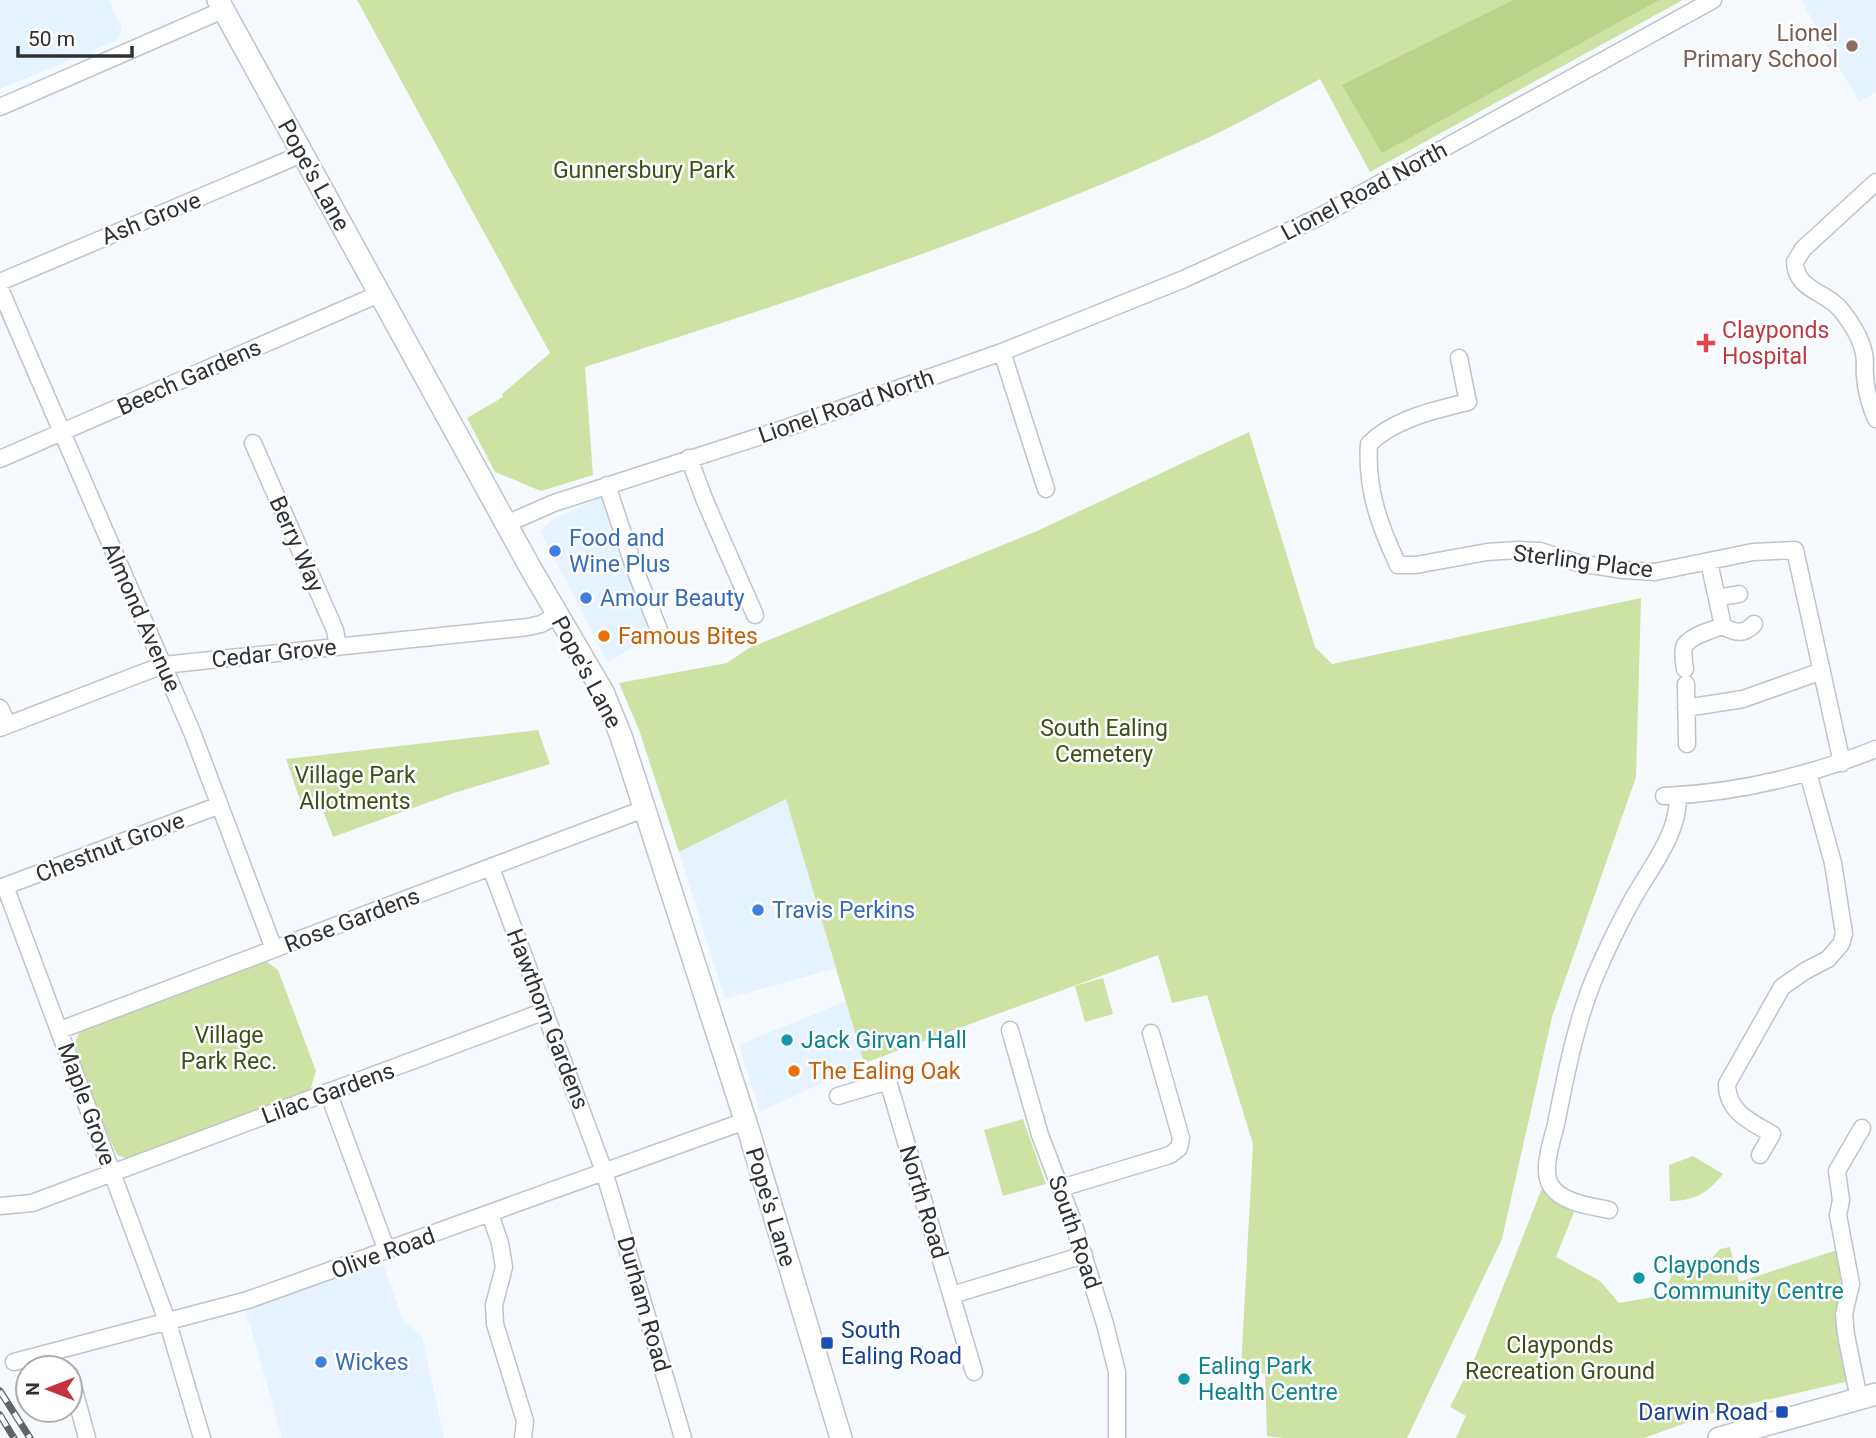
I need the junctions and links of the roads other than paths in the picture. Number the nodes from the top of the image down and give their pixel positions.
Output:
1 (1713, 0) edge
2 (220, 5) edge
3 (0, 107) edge
4 (302, 154) junction
5 (1876, 182) edge
6 (0, 282) edge
7 (0, 289) edge
8 (379, 294) junction
9 (1002, 352) junction
10 (1459, 358) dead end
11 (1876, 419) edge
12 (61, 431) junction
13 (253, 443) dead end
14 (689, 458) junction
15 (0, 459) edge
16 (607, 485) junction
17 (1046, 489) dead end
18 (506, 524) junction
19 (1709, 562) junction
20 (1739, 594) dead end
21 (1717, 598) junction
22 (557, 615) junction
23 (755, 615) dead end
24 (1754, 624) dead end
25 (1723, 626) junction
26 (659, 630) dead end
27 (338, 647) junction
28 (163, 665) junction
29 (1822, 671) junction
30 (0, 708) edge
31 (1686, 708) junction
32 (4, 727) edge
33 (1687, 744) dead end
34 (1876, 749) edge
35 (1842, 762) junction
36 (1808, 772) junction
37 (220, 805) junction
38 (644, 809) junction
39 (491, 868) junction
40 (2, 887) edge
41 (274, 949) junction
42 (545, 1011) junction
43 (60, 1030) junction
44 (1010, 1030) dead end
45 (1151, 1033) dead end
46 (328, 1092) junction
47 (838, 1096) dead end
48 (745, 1121) junction
49 (1862, 1128) dead end
50 (1760, 1155) dead end
51 (604, 1171) junction
52 (112, 1174) junction
53 (1061, 1188) junction
54 (0, 1206) edge
55 (1609, 1210) dead end
56 (490, 1214) junction
57 (387, 1251) junction
58 (1084, 1255) junction
59 (952, 1295) junction
60 (168, 1323) junction
61 (63, 1349) junction
62 (44, 1354) edge
63 (64, 1354) edge
64 (974, 1372) dead end
65 (1868, 1396) edge
66 (1742, 1435) edge
67 (202, 1438) edge
68 (523, 1438) edge
69 (683, 1438) edge
70 (841, 1438) edge
71 (1117, 1438) edge
72 (1719, 1438) edge

1 - 9 street, Lionel Road North
2 - 3 street
2 - 4 main road, Pope's Lane
4 - 6 street, Ash Grove
4 - 8 main road, Pope's Lane
5 - 11 street
7 - 12 street, Almond Avenue
8 - 12 street, Beech Gardens
8 - 18 main road, Pope's Lane
9 - 14 street, Lionel Road North
9 - 17 street
10 - 19 street, Sterling Place
12 - 15 street, Beech Gardens
12 - 28 street, Almond Avenue
13 - 27 street, Berry Way
14 - 16 street, Lionel Road North
14 - 23 street
16 - 18 street, Lionel Road North
16 - 26 street
18 - 22 main road, Pope's Lane
19 - 21 street
19 - 29 street, Sterling Place
20 - 21 street
21 - 25 street
22 - 27 street, Cedar Grove
22 - 38 main road, Pope's Lane
24 - 25 street
25 - 31 street
27 - 28 street, Cedar Grove
28 - 32 street, Cedar Grove
28 - 37 street, Almond Avenue
29 - 31 street
29 - 35 street
30 - 32 street
31 - 33 street
34 - 35 street
35 - 36 street
36 - 50 street
36 - 55 street
37 - 40 street, Chestnut Grove
37 - 41 street, Almond Avenue
38 - 39 street, Rose Gardens
38 - 48 main road, Pope's Lane
39 - 41 street, Rose Gardens
39 - 42 street, Hawthorn Gardens
40 - 43 street, Maple Grove
41 - 43 street, Rose Gardens
42 - 46 street, Lilac Gardens
42 - 51 street, Hawthorn Gardens
43 - 52 street, Maple Grove
44 - 53 street, South Road
45 - 53 street
46 - 52 street, Lilac Gardens
46 - 57 street
47 - 59 street, North Road
48 - 51 street, Olive Road
48 - 70 main road, Pope's Lane
49 - 65 street
51 - 56 street, Olive Road
51 - 69 street, Durham Road
52 - 54 street
52 - 60 street, Maple Grove
53 - 58 street, South Road
56 - 57 street, Olive Road
56 - 68 street
57 - 60 street, Olive Road
58 - 59 street
58 - 71 street, South Road
59 - 64 street, North Road
60 - 61 street, Olive Road
60 - 67 street, Maple Grove
61 - 62 street, Olive Road
61 - 63 street
65 - 66 main road
66 - 72 main road

